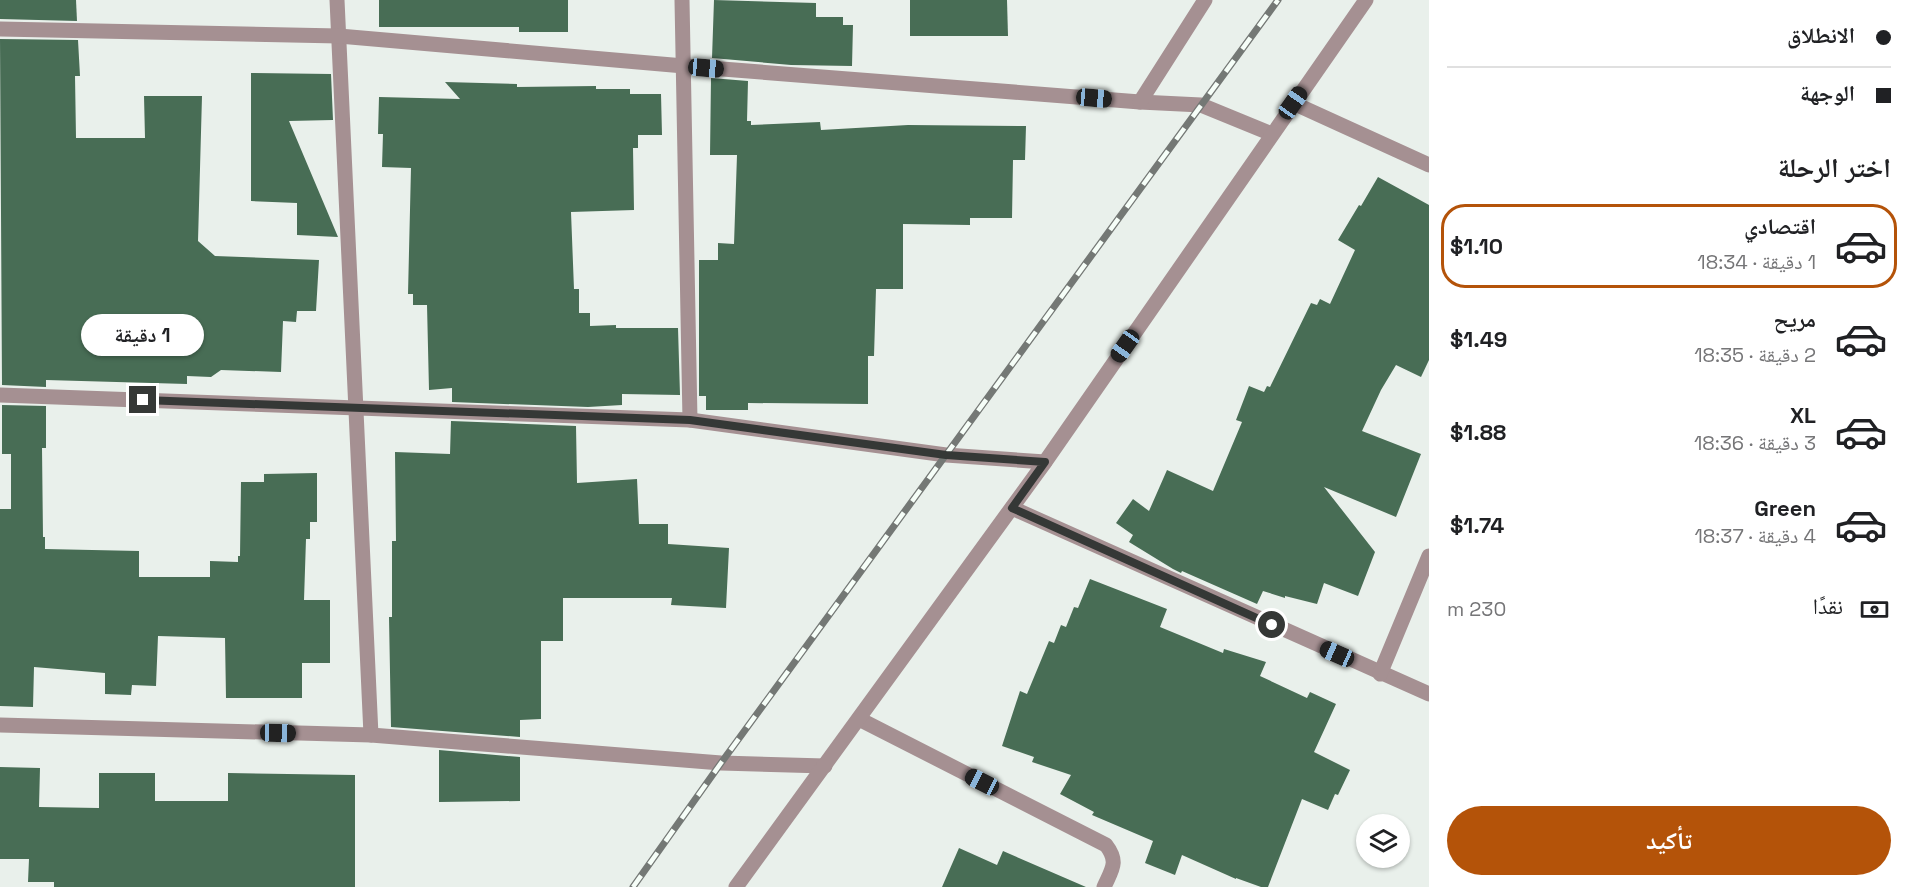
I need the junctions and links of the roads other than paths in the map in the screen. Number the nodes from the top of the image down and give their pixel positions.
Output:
1 (337, 0) edge
2 (682, 0) edge
3 (1206, 0) edge
4 (1366, 0) edge
5 (0, 29) edge
6 (339, 36) junction
7 (684, 66) junction
8 (1140, 102) junction
9 (1293, 103) junction
10 (1272, 134) junction
11 (1429, 165) edge
12 (0, 395) edge
13 (357, 408) junction
14 (690, 420) junction
15 (1045, 462) junction
16 (1012, 508) junction
17 (1429, 556) edge
18 (1380, 674) junction
19 (1429, 694) edge
20 (859, 719) junction
21 (0, 725) edge
22 (371, 735) junction
23 (825, 766) junction
24 (736, 887) edge
25 (1104, 887) edge

1 - 6 street
2 - 7 street
3 - 8 street
4 - 9 street
5 - 6 street
6 - 7 street
6 - 13 street
7 - 8 street
7 - 14 street
8 - 10 street
9 - 10 street
9 - 11 street
10 - 15 street
12 - 13 street
13 - 14 street
13 - 22 street
14 - 15 street
15 - 16 street
16 - 18 street
16 - 20 street
17 - 18 street
18 - 19 street
20 - 23 street
20 - 25 street
21 - 22 street
22 - 23 street
23 - 24 street

